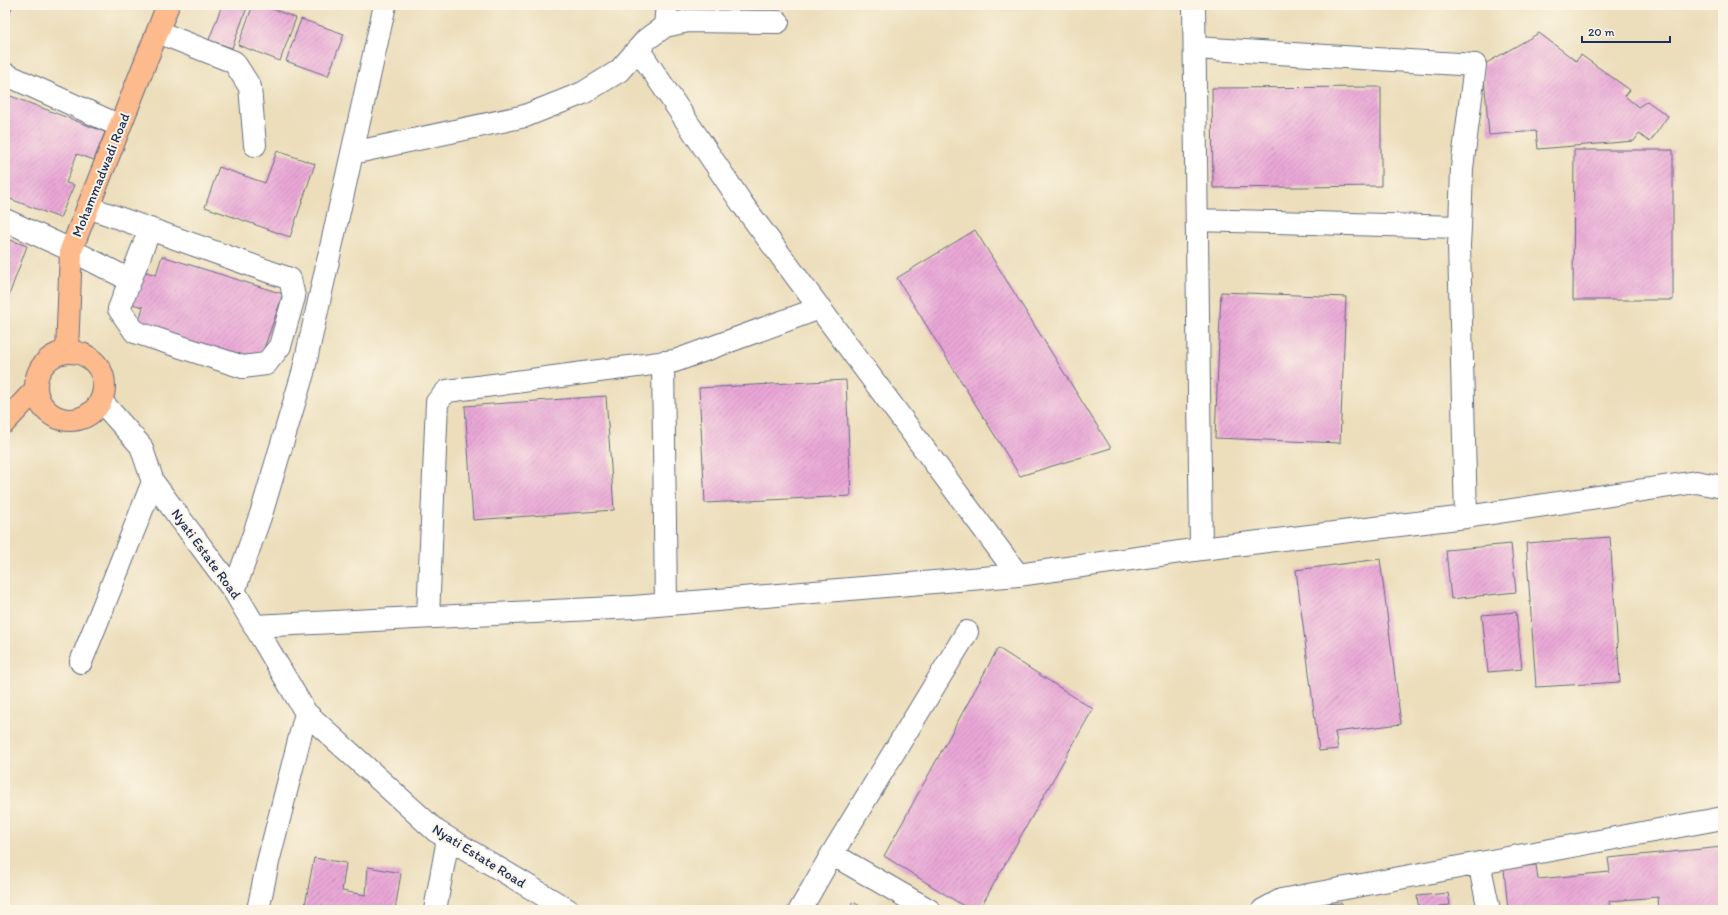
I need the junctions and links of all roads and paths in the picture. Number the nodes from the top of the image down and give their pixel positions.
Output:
1 (385, 5) edge
2 (1194, 5) edge
3 (165, 6) edge
4 (666, 16) edge
5 (778, 22) dead end
6 (158, 32) junction
7 (1195, 48) junction
8 (638, 49) junction
9 (5, 74) edge
10 (120, 126) junction
11 (256, 145) dead end
12 (352, 153) junction
13 (88, 207) junction
14 (5, 220) edge
15 (1197, 220) junction
16 (1460, 227) junction
17 (150, 229) junction
18 (71, 250) junction
19 (130, 280) junction
20 (820, 308) junction
21 (67, 352) junction
22 (664, 362) junction
23 (36, 389) junction
24 (101, 401) junction
25 (5, 422) edge
26 (153, 482) junction
27 (1723, 487) edge
28 (1466, 517) junction
29 (1201, 549) junction
30 (1018, 575) junction
31 (234, 591) junction
32 (666, 604) junction
33 (428, 617) junction
34 (254, 626) junction
35 (967, 632) dead end
36 (81, 662) dead end
37 (306, 713) junction
38 (1723, 818) edge
39 (448, 839) junction
40 (832, 854) junction
41 (1479, 863) junction
42 (538, 902) edge
43 (258, 910) edge
44 (435, 910) edge
45 (568, 910) edge
46 (800, 910) edge
47 (929, 910) edge
48 (1263, 910) edge
49 (1488, 910) edge

1 - 12 street
2 - 7 street
3 - 6 main road, Mohammadwadi Road
4 - 5 street
4 - 8 street
6 - 10 main road, Mohammadwadi Road
6 - 11 street
7 - 15 street
7 - 16 street
8 - 12 street
8 - 20 street
9 - 10 street
10 - 13 main road, Mohammadwadi Road
12 - 31 street
13 - 17 street
13 - 18 main road, Mohammadwadi Road
14 - 18 street
15 - 16 street
15 - 29 street
16 - 28 street
17 - 19 street
17 - 19 street
18 - 19 street
18 - 21 main road, Mohammadwadi Road
20 - 22 street
20 - 30 street
21 - 23 main road
21 - 24 main road
22 - 32 street
22 - 33 street
23 - 24 main road
23 - 25 main road
24 - 26 street, Nyati Estate Road
26 - 31 street, Nyati Estate Road
26 - 36 street
27 - 28 street
28 - 29 street
29 - 30 street
30 - 32 street
31 - 34 street, Nyati Estate Road
32 - 33 street
33 - 34 street
34 - 37 street, Nyati Estate Road
35 - 40 street
37 - 39 street, Nyati Estate Road
37 - 43 street
38 - 41 street
39 - 42 street, Nyati Estate Road
39 - 44 street
40 - 46 street
40 - 47 street
41 - 48 street
41 - 49 street
42 - 45 street, Nyati Estate Road

